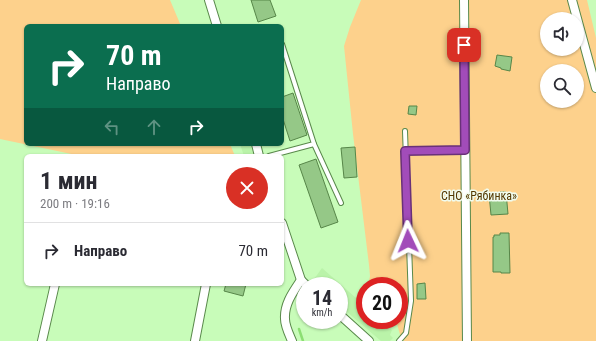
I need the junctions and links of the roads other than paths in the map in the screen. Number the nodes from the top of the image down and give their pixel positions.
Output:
1 (209, 0) edge
2 (464, 0) edge
3 (572, 0) edge
4 (216, 24) edge
5 (284, 50) edge
6 (596, 88) edge
7 (405, 131) dead end
8 (314, 144) junction
9 (465, 150) junction
10 (405, 151) junction
11 (276, 154) edge
12 (341, 203) dead end
13 (284, 228) edge
14 (302, 277) edge
15 (55, 286) edge
16 (206, 286) edge
17 (296, 290) edge
18 (348, 322) edge
19 (42, 341) edge
20 (195, 341) edge
21 (292, 341) edge
22 (369, 341) edge
23 (399, 341) edge
24 (466, 341) edge

1 - 4 street
2 - 9 street
3 - 6 street
5 - 8 lane
7 - 10 lane
8 - 11 lane
8 - 12 lane
9 - 10 lane
9 - 24 street
10 - 23 lane
13 - 14 street
15 - 19 street
16 - 20 street
17 - 21 street
18 - 22 street

